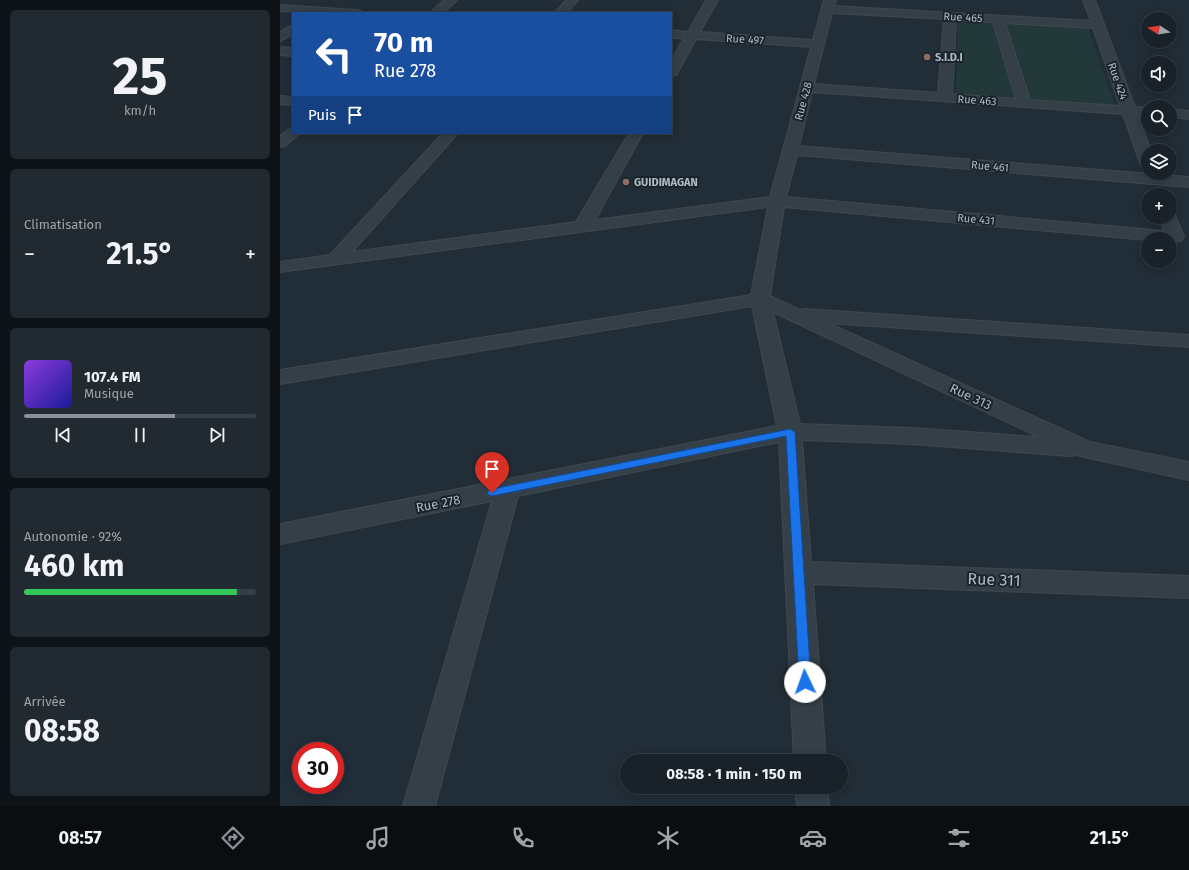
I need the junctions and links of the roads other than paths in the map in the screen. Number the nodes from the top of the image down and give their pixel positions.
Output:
1 (336, 0) edge
2 (451, 0) edge
3 (572, 0) edge
4 (712, 0) edge
5 (1089, 0) edge
6 (829, 4) edge
7 (280, 8) edge
8 (318, 12) edge
9 (437, 12) edge
10 (562, 12) edge
11 (950, 16) junction
12 (998, 19) junction
13 (1098, 25) junction
14 (292, 30) edge
15 (672, 34) edge
16 (692, 35) junction
17 (280, 38) edge
18 (819, 44) junction
19 (280, 51) edge
20 (292, 52) edge
21 (672, 70) edge
22 (807, 88) junction
23 (945, 97) junction
24 (280, 100) edge
25 (292, 101) edge
26 (1025, 104) junction
27 (1129, 110) junction
28 (1141, 111) edge
29 (1177, 114) edge
30 (1189, 115) edge
31 (292, 134) edge
32 (450, 134) edge
33 (635, 134) edge
34 (280, 143) edge
35 (1141, 144) edge
36 (790, 150) junction
37 (1141, 175) edge
38 (1177, 180) edge
39 (1189, 182) edge
40 (776, 201) junction
41 (1170, 224) edge
42 (583, 226) junction
43 (337, 258) junction
44 (280, 267) edge
45 (760, 299) junction
46 (792, 314) junction
47 (1189, 341) edge
48 (280, 377) edge
49 (790, 432) junction
50 (1085, 449) junction
51 (1189, 471) edge
52 (508, 490) junction
53 (280, 534) edge
54 (798, 572) junction
55 (1189, 587) edge
56 (810, 754) edge
57 (812, 794) edge
58 (419, 806) edge
59 (813, 806) edge

1 - 8 street
2 - 9 street
3 - 10 street
4 - 16 street
5 - 13 street, Rue 424
6 - 11 street, Rue 465
6 - 18 street, Rue 428
7 - 8 street
11 - 12 street, Rue 465
11 - 23 street
12 - 13 street, Rue 465
12 - 26 street
13 - 27 street, Rue 424
14 - 17 street
15 - 16 street, Rue 497
16 - 18 street, Rue 497
16 - 21 street
18 - 22 street, Rue 428
19 - 20 street
22 - 23 street, Rue 463
22 - 36 street, Rue 428
23 - 26 street, Rue 463
24 - 25 street
26 - 27 street, Rue 463
27 - 28 street, Rue 463
27 - 35 street, Rue 424
29 - 30 street
31 - 34 street
32 - 43 street
33 - 42 street
36 - 37 street, Rue 461
36 - 40 street, Rue 428
38 - 39 street, Rue 461
40 - 41 street, Rue 431
40 - 42 street, Rue 431
40 - 45 street, Rue 428
42 - 43 street, Rue 431
43 - 44 street
45 - 46 street, Rue 313
45 - 48 street
45 - 49 street
46 - 47 street
46 - 50 street, Rue 313
49 - 50 street, Rue 278
49 - 52 street, Rue 278
49 - 54 street
50 - 51 street, Rue 313
52 - 53 street, Rue 278
52 - 58 street
54 - 55 street, Rue 311
54 - 56 street
57 - 59 street

